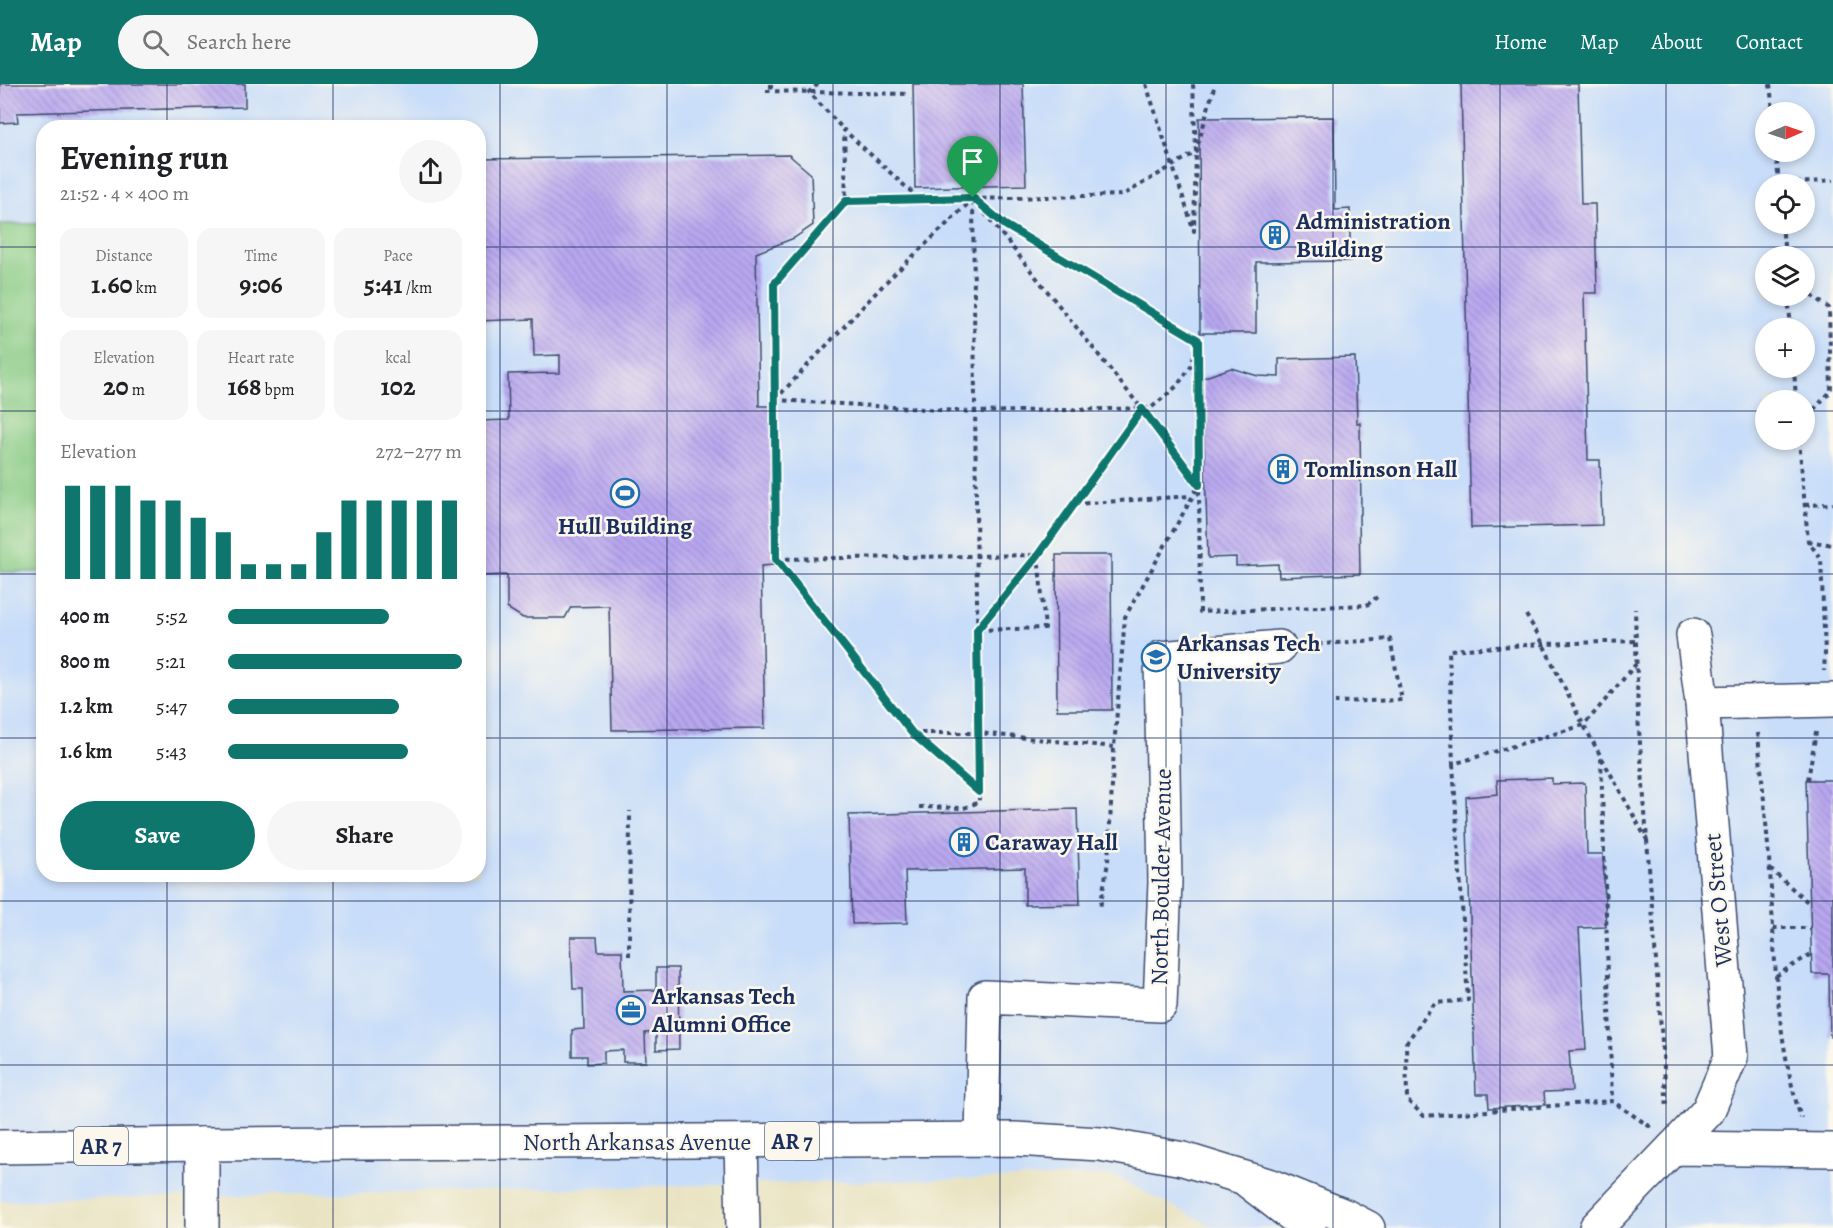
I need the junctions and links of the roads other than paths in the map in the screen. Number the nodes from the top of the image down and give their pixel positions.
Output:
1 (1694, 635) dead end
2 (1279, 647) road end
3 (1833, 700) edge
4 (1702, 703) junction
5 (982, 1139) junction
6 (741, 1142) junction
7 (202, 1144) junction
8 (0, 1148) edge
9 (1673, 1148) junction
10 (1833, 1150) edge
11 (1243, 1178) junction
12 (202, 1228) edge
13 (742, 1228) edge
14 (1309, 1228) edge
15 (1368, 1228) edge
16 (1596, 1228) edge

1 - 4 main road, West O Street
2 - 5 main road, North Boulder Avenue
3 - 4 main road
4 - 9 main road, West O Street
5 - 6 main road, North Arkansas Avenue / AR 7
5 - 11 main road, North Arkansas Avenue / AR 7
6 - 7 main road, North Arkansas Avenue / AR 7
6 - 13 main road
7 - 8 main road, North Arkansas Avenue / AR 7
7 - 12 main road
9 - 10 main road
9 - 16 main road, West O Street
11 - 14 main road
11 - 15 main road, North Arkansas Avenue / AR 7

